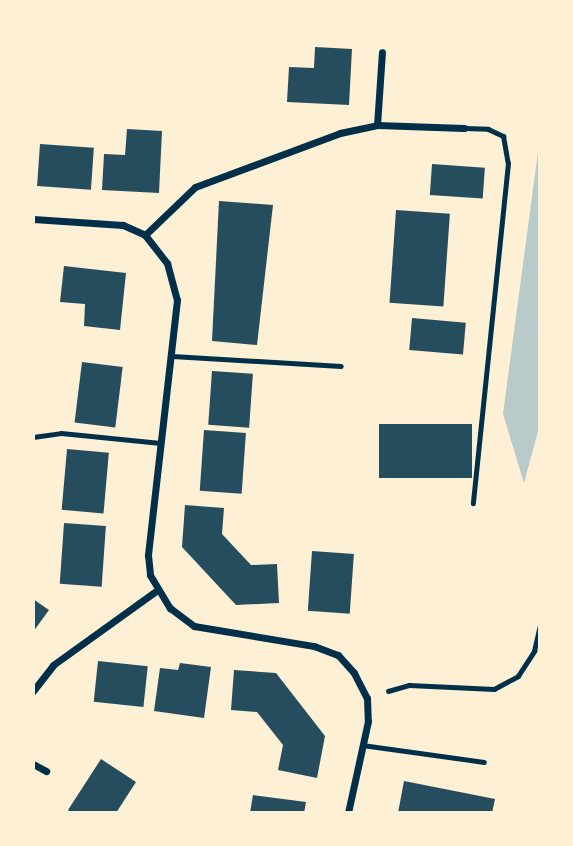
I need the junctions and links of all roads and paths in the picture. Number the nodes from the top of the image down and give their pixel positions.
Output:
1 (382, 52) dead end
2 (377, 125) junction
3 (464, 128) joint
4 (33, 219) edge
5 (145, 235) junction
6 (172, 356) junction
7 (341, 366) dead end
8 (33, 437) edge
9 (161, 443) junction
10 (473, 503) dead end
11 (156, 591) junction
12 (540, 625) edge
13 (33, 691) edge
14 (367, 698) junction
15 (362, 745) junction
16 (484, 762) dead end
17 (33, 764) edge
18 (46, 771) dead end
19 (348, 813) edge

1 - 2 street
2 - 3 street
2 - 5 street
3 - 10 lane
4 - 5 street
5 - 6 street
6 - 7 lane
6 - 9 street
8 - 9 lane
9 - 11 street
11 - 13 street
11 - 14 street
12 - 14 path
14 - 15 street
15 - 16 lane
15 - 19 street
17 - 18 street

